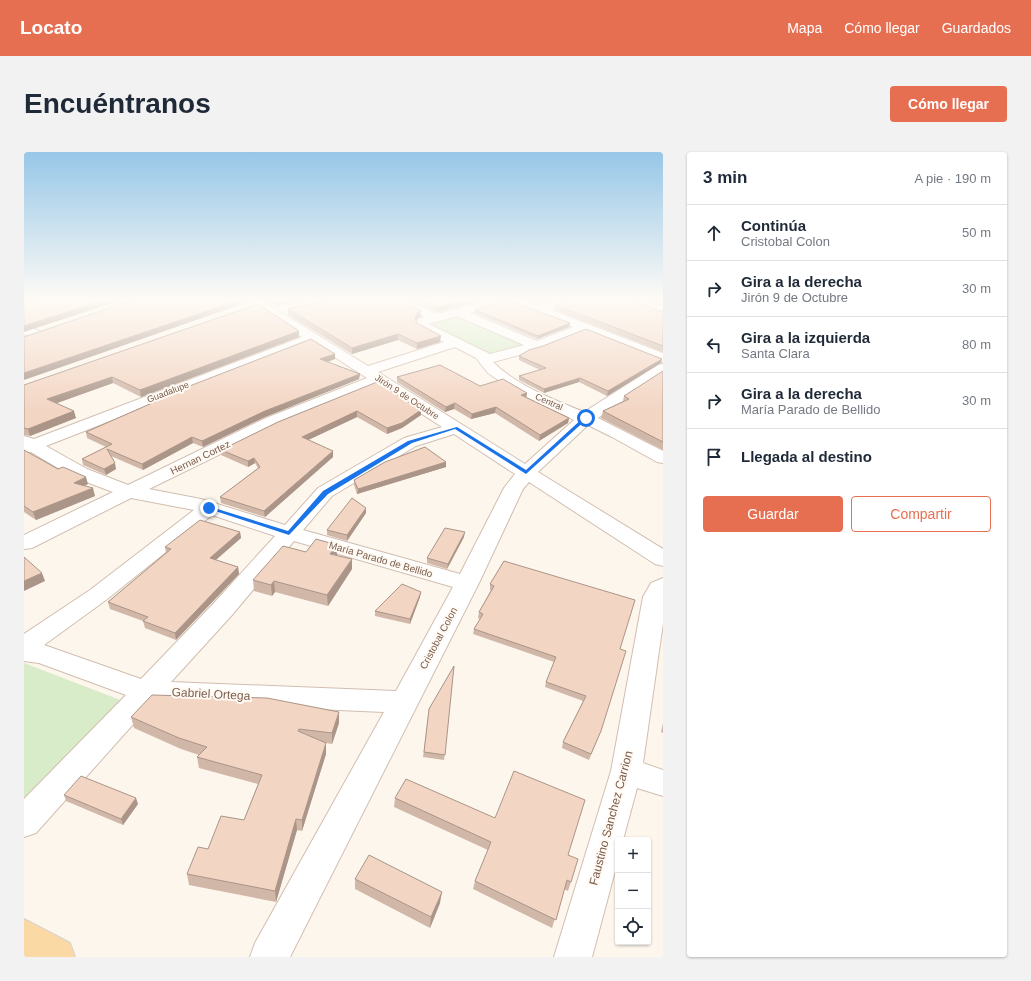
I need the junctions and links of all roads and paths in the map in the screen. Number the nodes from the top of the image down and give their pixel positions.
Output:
1 (312, 337) joint
2 (443, 337) edge
3 (515, 337) edge
4 (561, 337) edge
5 (609, 337) edge
6 (454, 343) junction
7 (537, 346) junction
8 (483, 358) junction
9 (663, 358) edge
10 (663, 368) edge
11 (373, 375) junction
12 (586, 418) junction
13 (455, 428) junction
14 (27, 445) edge
15 (663, 458) edge
16 (526, 473) junction
17 (130, 492) junction
18 (209, 508) junction
19 (289, 533) junction
20 (24, 543) edge
21 (663, 559) edge
22 (467, 583) junction
23 (663, 585) edge
24 (24, 647) edge
25 (24, 652) edge
26 (145, 691) junction
27 (404, 702) junction
28 (626, 771) junction
29 (663, 783) edge
30 (24, 822) edge
31 (24, 938) edge
32 (56, 957) edge
33 (269, 957) edge
34 (573, 957) edge

1 - 11 street, Jirón 9 de Octubre
1 - 14 street, Guadalupe
2 - 6 street
3 - 7 street
4 - 7 street
5 - 9 street
6 - 8 street
6 - 11 street, Hernan Cortez
7 - 8 street
8 - 12 street, Central
10 - 12 street, Cristobal Colon
11 - 13 street, Jirón 9 de Octubre
11 - 17 street, Hernan Cortez
12 - 15 street, Central
12 - 16 street, Cristobal Colon
13 - 16 street, Jirón 9 de Octubre
13 - 19 street
14 - 17 street, María Parado de Bellido
16 - 21 street, Jirón 9 de Octubre
16 - 22 street, Cristobal Colon
17 - 18 street, María Parado de Bellido
17 - 20 street, Hernan Cortez
18 - 19 street, María Parado de Bellido
18 - 24 street
19 - 22 street, María Parado de Bellido
19 - 26 street
22 - 27 street, Cristobal Colon
23 - 28 street, Faustino Sanchez Carrion
25 - 26 street, Gabriel Ortega
26 - 27 street, Gabriel Ortega
26 - 30 street
27 - 33 street, Cristobal Colon
28 - 29 street
28 - 34 street, Faustino Sanchez Carrion
31 - 32 main road

